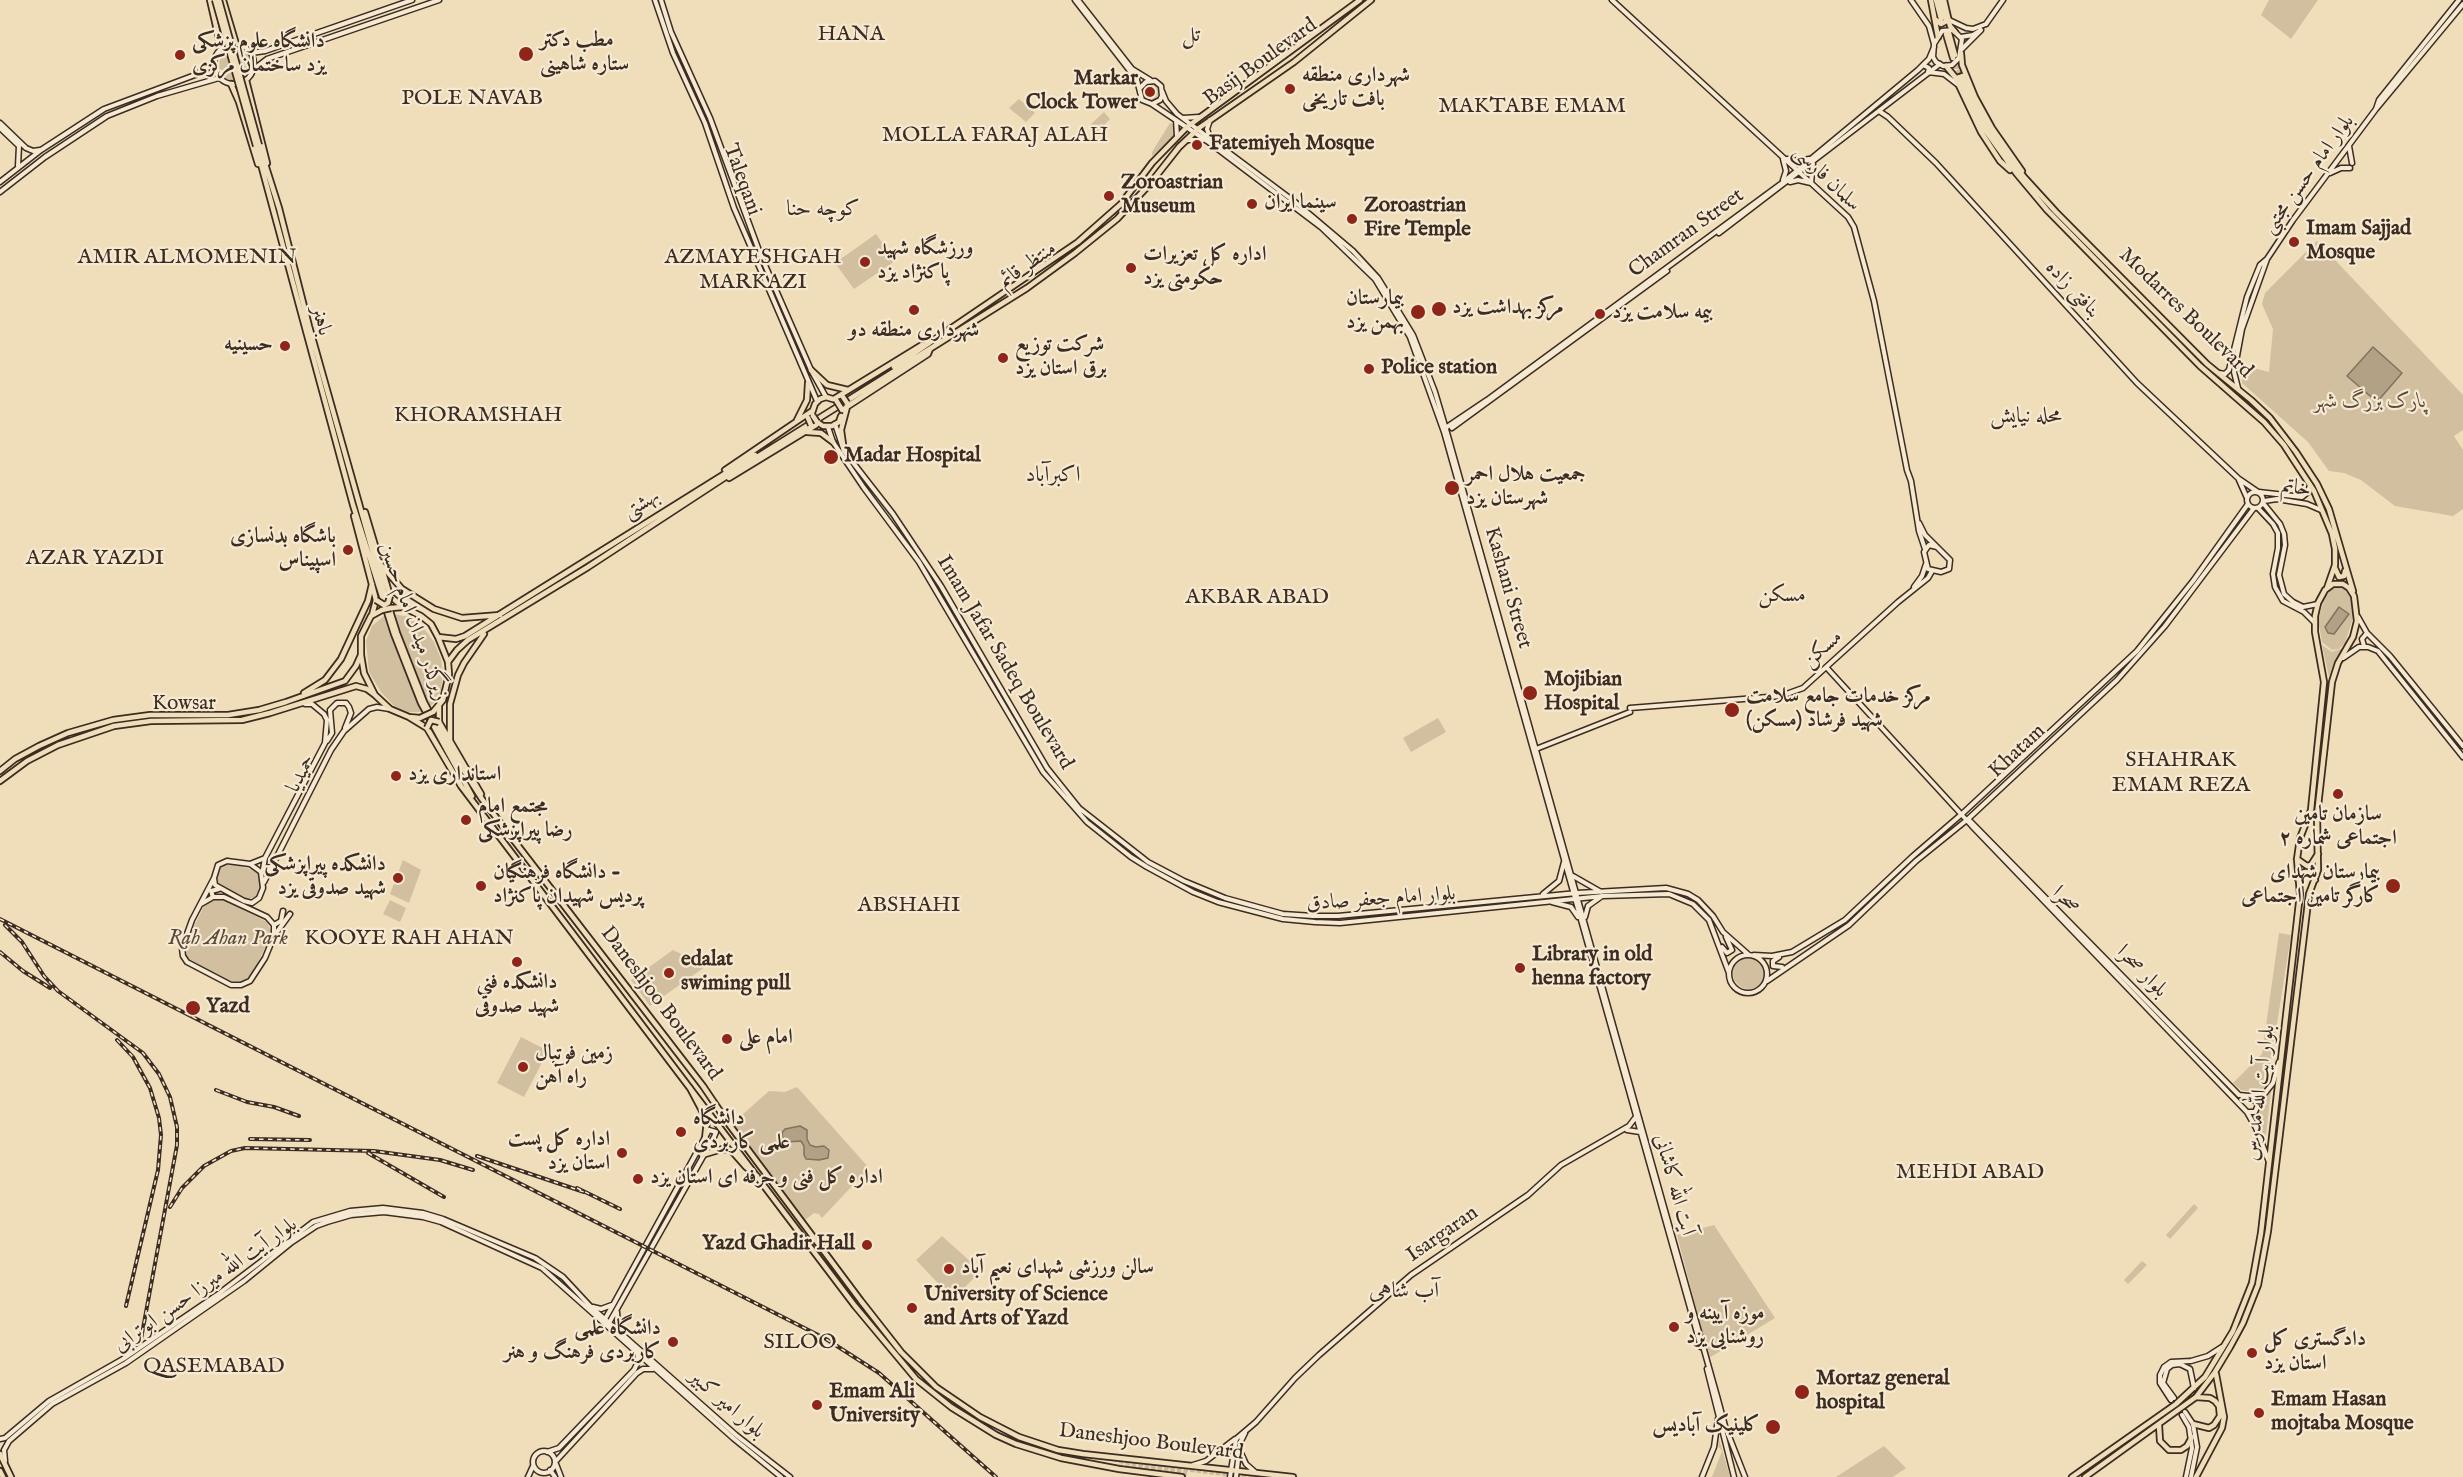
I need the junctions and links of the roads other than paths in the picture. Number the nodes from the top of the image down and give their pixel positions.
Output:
1 (210, 0) edge
2 (219, 0) edge
3 (412, 0) edge
4 (439, 0) edge
5 (655, 0) edge
6 (661, 0) edge
7 (1076, 0) edge
8 (1360, 0) edge
9 (1371, 0) edge
10 (1612, 0) edge
11 (1911, 0) edge
12 (1931, 0) edge
13 (1940, 0) edge
14 (2003, 0) edge
15 (2459, 0) edge
16 (2463, 4) edge
17 (1933, 7) junction
18 (1922, 14) junction
19 (1943, 19) junction
20 (1986, 24) junction
21 (231, 29) junction
22 (1981, 30) junction
23 (218, 32) junction
24 (1955, 32) junction
25 (1947, 34) dead end
26 (1938, 37) junction
27 (1961, 37) junction
28 (236, 44) junction
29 (1934, 46) junction
30 (221, 48) junction
31 (265, 51) junction
32 (251, 52) junction
33 (1289, 53) junction
34 (1958, 54) junction
35 (267, 59) junction
36 (1279, 60) junction
37 (214, 61) junction
38 (1294, 62) junction
39 (1940, 64) junction
40 (1923, 66) junction
41 (1946, 66) junction
42 (1285, 68) junction
43 (254, 69) junction
44 (1928, 72) junction
45 (195, 75) junction
46 (1960, 75) junction
47 (219, 78) junction
48 (246, 80) junction
49 (1151, 81) junction
50 (198, 83) junction
51 (231, 84) junction
52 (1958, 84) junction
53 (1140, 88) junction
54 (248, 91) junction
55 (1162, 91) junction
56 (235, 94) junction
57 (1152, 104) junction
58 (1886, 105) junction
59 (2376, 109) junction
60 (1879, 111) junction
61 (1203, 116) junction
62 (1181, 117) junction
63 (1888, 117) junction
64 (1176, 119) junction
65 (1211, 119) junction
66 (0, 125) edge
67 (1189, 126) junction
68 (1196, 131) junction
69 (1177, 137) junction
70 (1208, 140) junction
71 (1184, 142) junction
72 (2349, 144) junction
73 (41, 150) junction
74 (1825, 150) junction
75 (1783, 158) junction
76 (1814, 159) junction
77 (1152, 163) junction
78 (2352, 163) dead end
79 (18, 168) junction
80 (2350, 168) dead end
81 (1160, 169) junction
82 (1798, 171) junction
83 (2016, 173) junction
84 (2329, 173) junction
85 (1145, 174) junction
86 (266, 176) junction
87 (1152, 181) junction
88 (0, 182) edge
89 (1783, 183) junction
90 (1811, 183) junction
91 (0, 192) edge
92 (1389, 298) junction
93 (931, 345) junction
94 (811, 370) junction
95 (2232, 371) junction
96 (2219, 373) junction
97 (808, 383) junction
98 (820, 386) junction
99 (2238, 388) junction
100 (812, 389) junction
101 (845, 393) junction
102 (826, 397) junction
103 (855, 397) joint
104 (835, 400) junction
105 (817, 401) junction
106 (849, 404) junction
107 (842, 409) junction
108 (809, 416) junction
109 (1443, 418) junction
110 (1457, 421) junction
111 (818, 423) junction
112 (795, 424) junction
113 (811, 427) junction
114 (828, 427) junction
115 (836, 427) junction
116 (1452, 428) junction
117 (1445, 430) junction
118 (804, 432) junction
119 (830, 434) junction
120 (1448, 436) junction
121 (834, 442) junction
122 (844, 451) junction
123 (719, 476) junction
124 (2239, 479) junction
125 (723, 480) junction
126 (2310, 484) junction
127 (2259, 492) junction
128 (2247, 498) junction
129 (359, 500) junction
130 (2263, 502) junction
131 (2248, 504) junction
132 (353, 505) junction
133 (2256, 508) junction
134 (2323, 510) junction
135 (2243, 511) junction
136 (2249, 515) junction
137 (1917, 517) junction
138 (364, 528) junction
139 (1937, 547) junction
140 (1925, 549) junction
141 (1926, 563) junction
142 (2335, 565) junction
143 (2346, 566) junction
144 (382, 567) junction
145 (1932, 571) junction
146 (2195, 583) junction
147 (372, 584) junction
148 (1913, 589) junction
149 (2325, 590) junction
150 (2353, 594) junction
151 (390, 596) junction
152 (376, 600) junction
153 (2318, 603) junction
154 (403, 607) junction
155 (502, 614) junction
156 (2357, 615) junction
157 (371, 616) junction
158 (2315, 623) junction
159 (963, 624) junction
160 (958, 627) junction
161 (486, 631) junction
162 (968, 632) junction
163 (2367, 633) junction
164 (963, 636) junction
165 (438, 637) junction
166 (456, 639) junction
167 (2364, 646) junction
168 (459, 648) junction
169 (361, 655) junction
170 (448, 662) junction
171 (2338, 663) junction
172 (1827, 668) junction
173 (351, 675) junction
174 (356, 686) junction
175 (375, 695) junction
176 (298, 698) junction
177 (301, 703) junction
178 (439, 706) junction
179 (390, 710) junction
180 (409, 717) junction
181 (440, 722) junction
182 (427, 728) junction
183 (2054, 730) junction
184 (344, 731) junction
185 (2059, 734) junction
186 (2047, 736) junction
187 (2052, 741) junction
188 (450, 742) junction
189 (325, 743) junction
190 (2463, 746) edge
191 (1535, 750) junction
192 (2463, 758) edge
193 (0, 771) edge
194 (0, 781) edge
195 (483, 799) junction
196 (476, 804) junction
197 (1957, 807) junction
198 (1976, 811) junction
199 (1963, 813) junction
200 (1956, 819) junction
201 (1968, 819) junction
202 (1974, 825) junction
203 (1958, 828) junction
204 (1920, 850) junction
205 (2319, 853) junction
206 (1924, 855) junction
207 (1912, 857) junction
208 (265, 858) junction
209 (1565, 858) junction
210 (2297, 859) junction
211 (1916, 861) junction
212 (250, 864) junction
213 (271, 867) junction
214 (1572, 875) junction
215 (214, 878) junction
216 (2298, 880) junction
217 (2315, 880) junction
218 (264, 882) junction
219 (219, 888) junction
220 (1576, 893) junction
221 (1602, 894) junction
222 (2041, 895) junction
223 (1540, 896) junction
224 (213, 897) junction
225 (1577, 898) junction
226 (1549, 901) junction
227 (200, 905) junction
228 (1416, 908) junction
229 (1409, 909) junction
230 (283, 911) dead end
231 (290, 914) dead end
232 (1419, 914) junction
233 (1409, 915) junction
234 (1583, 920) junction
235 (274, 925) junction
236 (1723, 932) junction
237 (274, 936) junction
238 (1719, 945) junction
239 (1752, 955) junction
240 (1783, 955) junction
241 (1789, 964) junction
242 (1729, 973) junction
243 (1767, 981) junction
244 (2282, 1049) junction
245 (695, 1074) junction
246 (687, 1081) junction
247 (2239, 1095) junction
248 (2247, 1112) junction
249 (1635, 1114) junction
250 (1638, 1124) junction
251 (1627, 1130) junction
252 (1640, 1132) junction
253 (1616, 1135) junction
254 (705, 1139) junction
255 (702, 1155) junction
256 (2269, 1162) junction
257 (761, 1179) junction
258 (854, 1292) junction
259 (849, 1297) junction
260 (861, 1301) junction
261 (855, 1306) junction
262 (589, 1307) junction
263 (615, 1307) junction
264 (607, 1322) junction
265 (620, 1332) junction
266 (2225, 1345) junction
267 (638, 1354) junction
268 (655, 1369) junction
269 (2216, 1372) junction
270 (2194, 1388) junction
271 (2196, 1396) junction
272 (55, 1399) junction
273 (699, 1405) junction
274 (1719, 1415) junction
275 (2193, 1424) junction
276 (2159, 1425) junction
277 (1250, 1428) junction
278 (2192, 1437) junction
279 (0, 1439) edge
280 (1236, 1439) junction
281 (1239, 1449) junction
282 (547, 1452) junction
283 (0, 1454) edge
284 (556, 1461) junction
285 (533, 1465) junction
286 (1187, 1465) junction
287 (6, 1467) junction
288 (1221, 1468) junction
289 (550, 1470) junction
290 (1234, 1470) junction
291 (0, 1471) edge
292 (542, 1472) junction
293 (1248, 1472) junction
294 (1256, 1472) junction
295 (3, 1477) edge
296 (11, 1477) edge
297 (528, 1477) edge
298 (535, 1477) edge
299 (555, 1477) edge
300 (561, 1477) edge
301 (781, 1477) edge
302 (790, 1477) edge
303 (1182, 1477) edge
304 (1227, 1477) edge
305 (1236, 1477) edge
306 (1241, 1477) edge
307 (1293, 1477) edge
308 (1702, 1477) edge
309 (1734, 1477) edge
310 (1744, 1477) edge
311 (2072, 1477) edge
312 (2085, 1477) edge
313 (2186, 1477) edge
314 (2191, 1477) edge
315 (2196, 1477) edge

1 - 23 main road
2 - 21 main road
2 - 86 main road, باهنر, bridge
3 - 31 main road
4 - 35 main road
5 - 97 main road, Taleqani
6 - 94 main road, Taleqani
7 - 49 main road
7 - 53 main road
8 - 33 main road, Basij Boulevard
9 - 38 main road, Basij Boulevard
10 - 75 main road, سلمان فارسی
11 - 18 main road
12 - 17 main road
13 - 19 main road
14 - 20 main road
15 - 59 main road, بلوار امام حسن مجتبی
16 - 59 main road, بلوار امام حسن مجتبی
17 - 18 main road
17 - 19 main road
18 - 29 main road
19 - 20 main road
19 - 24 main road
19 - 26 main road
20 - 22 main road
21 - 23 main road
21 - 28 main road
22 - 27 main road
22 - 34 main road
23 - 30 main road
24 - 26 main road
24 - 27 main road
25 - 34 main road
26 - 29 main road
27 - 34 main road
28 - 30 main road
28 - 32 main road
29 - 39 main road
29 - 40 main road, Chamran Street
30 - 37 main road
31 - 32 main road
31 - 35 main road
32 - 43 main road
33 - 36 main road, Basij Boulevard
33 - 38 main road
34 - 41 main road
34 - 46 main road
35 - 43 main road
36 - 42 main road
36 - 61 main road, Basij Boulevard
37 - 45 main road
37 - 47 main road
38 - 42 main road, Basij Boulevard
39 - 41 main road
39 - 44 main road, Chamran Street
40 - 44 main road
40 - 74 main road, Chamran Street
41 - 46 main road
42 - 65 main road, Basij Boulevard
43 - 48 main road
44 - 52 main road
44 - 58 main road, Chamran Street
45 - 50 main road
45 - 73 main road
46 - 52 main road
46 - 83 main road, Modarres Boulevard
46 - 96 main road, Modarres Boulevard
47 - 50 main road
47 - 51 main road
48 - 51 main road
48 - 54 main road
49 - 53 main road
49 - 55 main road
50 - 91 main road
51 - 56 main road
52 - 83 main road
53 - 57 main road
54 - 56 main road
54 - 86 main road
55 - 57 main road
55 - 62 main road
56 - 86 main road
57 - 64 main road
58 - 60 main road, Chamran Street
58 - 63 main road
59 - 72 main road, بلوار امام حسن مجتبی
60 - 63 main road, بنافتی زاده
60 - 74 main road, Chamran Street
61 - 62 main road
61 - 67 main road, Basij Boulevard
62 - 67 main road
63 - 124 main road, بنافتی زاده
64 - 67 main road
64 - 69 main road
65 - 68 main road, Basij Boulevard
65 - 70 main road
66 - 73 main road
66 - 79 main road
67 - 68 main road, Kashani Street
67 - 69 main road, منتظر قائم
68 - 70 main road, Kashani Street
68 - 71 main road, منتظر قائم
69 - 77 main road, منتظر قائم
70 - 71 main road
70 - 92 main road, Kashani Street
71 - 81 main road, منتظر قائم
72 - 78 main road
72 - 84 main road, بلوار امام حسن مجتبی
73 - 79 main road
74 - 76 main road, Chamran Street
75 - 76 main road
75 - 82 main road, سلمان فارسی
75 - 89 main road
76 - 82 main road, Chamran Street
76 - 90 main road
77 - 81 main road
77 - 85 main road, منتظر قائم
79 - 88 main road
80 - 84 main road
81 - 87 main road, منتظر قائم
82 - 89 main road, Chamran Street
82 - 90 main road, سلمان فارسی
83 - 126 main road, Modarres Boulevard
84 - 95 main road, بلوار امام حسن مجتبی
85 - 87 main road
85 - 93 main road, منتظر قائم
86 - 129 main road, باهنر
86 - 132 main road, باهنر
87 - 93 main road, منتظر قائم
89 - 90 main road
89 - 110 main road, Chamran Street
89 - 116 main road, Chamran Street
90 - 137 main road, سلمان فارسی
92 - 109 main road, Kashani Street
92 - 117 main road, Kashani Street
93 - 101 main road
93 - 103 main road, منتظر قائم
93 - 106 main road
93 - 123 main road, بهشتی
94 - 98 main road, Taleqani
94 - 101 main road
95 - 96 main road
95 - 99 main road, بلوار امام حسن مجتبی
96 - 99 main road, Modarres Boulevard
97 - 100 main road, Taleqani
97 - 112 main road
98 - 100 main road
98 - 102 main road, Taleqani
99 - 143 main road, Modarres Boulevard
100 - 105 main road, Taleqani
101 - 104 main road
101 - 106 main road, bridge
102 - 104 main road
102 - 105 main road
103 - 125 main road, بهشتی
104 - 107 main road, bridge
105 - 108 main road
106 - 107 main road
106 - 122 main road
107 - 115 main road
108 - 111 main road, bridge
108 - 112 main road
108 - 113 main road, bridge
109 - 110 main road
109 - 117 main road, Kashani Street
110 - 117 main road, Chamran Street
111 - 113 main road
111 - 114 main road
112 - 123 main road
113 - 118 main road
114 - 115 main road
114 - 119 main road, Imam Jafar Sadeq Boulevard
115 - 119 main road
115 - 122 main road, Imam Jafar Sadeq Boulevard
116 - 117 main road, Chamran Street
116 - 120 main road
117 - 120 main road, Kashani Street
117 - 191 main road, Kashani Street
118 - 121 main road
118 - 125 main road
119 - 121 main road, Imam Jafar Sadeq Boulevard
120 - 191 main road, Kashani Street
121 - 160 main road, Imam Jafar Sadeq Boulevard
122 - 159 main road, Imam Jafar Sadeq Boulevard
123 - 155 main road, بهشتی
124 - 127 main road, بنافتی زاده
124 - 128 main road, بنافتی زاده
125 - 161 main road, بهشتی
126 - 127 main road, خاتم
126 - 134 main road, Modarres Boulevard
127 - 128 main road
127 - 130 main road
128 - 131 main road
129 - 138 main road
129 - 144 main road
130 - 133 main road
130 - 134 main road, خاتم
130 - 153 main road
131 - 133 main road
131 - 135 main road, Khatam
132 - 138 main road
132 - 147 main road
133 - 136 main road, Khatam
133 - 158 main road
134 - 142 main road, Modarres Boulevard
135 - 136 main road
135 - 146 main road, Khatam
136 - 146 main road, Khatam
137 - 139 main road
137 - 140 main road, سلمان فارسی
138 - 195 main road, زیرگذر میدان امام حسین
138 - 196 main road, زیرگذر میدان امام حسین
139 - 140 main road
139 - 145 main road
140 - 141 main road
141 - 145 main road
141 - 148 main road
142 - 143 main road
142 - 149 main road, Modarres Boulevard
143 - 150 main road, Modarres Boulevard
144 - 151 main road
144 - 155 main road
145 - 148 main road, مسکن
146 - 183 main road, Khatam
146 - 185 main road, Khatam
147 - 152 main road
147 - 176 main road
148 - 172 main road, مسکن
149 - 150 main road
149 - 153 main road, Modarres Boulevard
150 - 156 main road, Modarres Boulevard
151 - 152 main road, bridge
151 - 154 main road
152 - 157 main road
153 - 158 main road, Modarres Boulevard
154 - 157 main road, bridge
154 - 165 main road
155 - 166 main road, بهشتی
156 - 163 main road
156 - 171 main road, بلوار آیت الله مدرس
157 - 169 main road
158 - 210 main road, بلوار آیت الله مدرس
159 - 160 main road
159 - 162 main road, Imam Jafar Sadeq Boulevard
160 - 164 main road, Imam Jafar Sadeq Boulevard
161 - 168 main road, بهشتی
161 - 188 main road
162 - 164 main road
162 - 229 main road, Imam Jafar Sadeq Boulevard
163 - 167 main road
163 - 190 main road
164 - 233 main road, Imam Jafar Sadeq Boulevard
165 - 166 main road
165 - 170 main road
166 - 168 main road
167 - 171 main road
167 - 192 main road
168 - 170 main road, بهشتی
169 - 173 main road
169 - 175 main road
170 - 178 main road
171 - 205 main road, بلوار آیت الله مدرس
172 - 191 main road, مسکن
172 - 197 main road, صحرا
173 - 174 main road
173 - 176 main road, Kowsar
174 - 175 main road
174 - 177 main road, Kowsar
175 - 179 main road
176 - 193 main road, Kowsar
177 - 189 main road, حمیدیا
177 - 194 main road, Kowsar
178 - 180 main road, bridge
178 - 181 main road
179 - 180 main road
179 - 184 main road, حمیدیا
180 - 182 main road
181 - 182 main road, bridge
181 - 188 main road
182 - 196 main road, Daneshjoo Boulevard
183 - 185 main road
183 - 186 main road, Khatam
184 - 189 main road
184 - 213 main road, حمیدیا
185 - 187 main road, Khatam
186 - 187 main road
186 - 199 main road, Khatam
187 - 198 main road, Khatam
188 - 195 main road
189 - 208 main road, حمیدیا
191 - 209 main road, Kashani Street
191 - 214 main road, Kashani Street
195 - 245 main road, Daneshjoo Boulevard
196 - 246 main road, Daneshjoo Boulevard
197 - 199 main road, صحرا
197 - 200 main road
198 - 201 main road, Khatam
198 - 202 main road
199 - 200 main road, Khatam
199 - 201 main road, صحرا
200 - 204 main road, Khatam
201 - 202 main road, صحرا
201 - 203 main road, Khatam
202 - 203 main road
202 - 222 main road, صحرا
203 - 206 main road, Khatam
204 - 206 main road
204 - 207 main road, Khatam
205 - 210 main road
205 - 217 main road, بلوار آیت الله مدرس
206 - 211 main road, Khatam
207 - 211 main road
207 - 240 main road, Khatam
208 - 212 main road
208 - 213 main road
209 - 220 main road, Kashani Street
209 - 223 main road
210 - 216 main road, بلوار آیت الله مدرس
211 - 241 main road, Khatam
212 - 215 main road
212 - 218 main road
213 - 218 main road, حمیدیا
214 - 220 main road, Kashani Street
214 - 221 main road
215 - 219 main road
215 - 227 main road
216 - 217 main road
216 - 244 main road, بلوار آیت الله مدرس
217 - 269 main road, بلوار آیت الله مدرس
218 - 219 main road
219 - 224 main road
220 - 221 main road, Imam Jafar Sadeq Boulevard
220 - 223 main road, Imam Jafar Sadeq Boulevard
220 - 225 main road, Kashani Street
221 - 225 main road, بلوار امام جعفر صادق
221 - 234 main road
221 - 236 main road
221 - 238 main road
222 - 247 main road, بلوار صحرا
222 - 248 main road, صحرا
223 - 228 main road, Imam Jafar Sadeq Boulevard
224 - 227 main road
224 - 235 main road
225 - 226 main road, بلوار امام جعفر صادق
225 - 234 main road, آیت الله کاشانی
226 - 232 main road, بلوار امام جعفر صادق
226 - 234 main road
227 - 237 main road
228 - 229 main road, Imam Jafar Sadeq Boulevard
228 - 232 main road
229 - 233 main road
230 - 235 main road
231 - 237 main road
232 - 233 main road, بلوار امام جعفر صادق
234 - 249 main road, آیت الله کاشانی
234 - 310 main road, آیت الله کاشانی
235 - 237 main road
236 - 238 main road
236 - 239 main road
238 - 242 main road
239 - 240 main road, Khatam
239 - 242 main road
239 - 243 main road
240 - 241 main road
241 - 243 main road, Khatam
242 - 243 main road
244 - 247 main road
244 - 256 main road, بلوار آیت الله مدرس
245 - 246 main road
245 - 258 main road, Daneshjoo Boulevard
246 - 254 main road
246 - 257 main road, Daneshjoo Boulevard
247 - 248 main road, بلوار صحرا
248 - 256 main road, صحرا
249 - 250 main road, آیت الله کاشانی
249 - 253 main road, Isargaran
250 - 251 main road, Isargaran
250 - 252 main road, آیت الله کاشانی
251 - 252 main road
251 - 253 main road, Isargaran
252 - 274 main road, آیت الله کاشانی
253 - 277 main road, Isargaran
254 - 255 main road
254 - 263 main road
255 - 257 main road
255 - 263 main road
256 - 266 main road, بلوار آیت الله مدرس
257 - 259 main road, Daneshjoo Boulevard
258 - 259 main road
258 - 260 main road, Daneshjoo Boulevard
259 - 261 main road, Daneshjoo Boulevard
260 - 261 main road
260 - 286 main road, Daneshjoo Boulevard
261 - 303 main road, Daneshjoo Boulevard
262 - 263 main road
262 - 264 main road, بلوار امیر کبیر
262 - 272 main road, بلوار آیت الله میرزا حسن ابوترابی
263 - 264 main road
263 - 265 main road
264 - 265 main road, بلوار امیر کبیر
264 - 267 main road, بلوار امیر کبیر
265 - 273 main road, بلوار امیر کبیر
266 - 270 main road, بلوار آیت الله مدرس
266 - 270 main road
267 - 268 main road, بلوار امیر کبیر
267 - 282 main road
268 - 273 main road, بلوار امیر کبیر
268 - 284 main road
269 - 271 main road, بلوار آیت الله مدرس
269 - 315 main road
270 - 311 main road, بلوار آیت الله مدرس
271 - 275 main road
271 - 276 main road, بلوار آیت الله مدرس
272 - 279 main road, بلوار آیت الله میرزا حسن ابوترابی
272 - 287 main road, بلوار آیت الله میرزا حسن ابوترابی
273 - 301 main road, بلوار امیر کبیر
273 - 302 main road, بلوار امیر کبیر
274 - 308 main road
274 - 309 main road, آیت الله کاشانی
275 - 278 main road
275 - 314 main road
276 - 278 main road
276 - 312 main road, بلوار آیت الله مدرس
277 - 280 main road, Isargaran
277 - 281 main road, Isargaran
278 - 313 main road
280 - 286 main road, Isargaran
280 - 290 main road
281 - 290 main road, Isargaran
281 - 294 main road
282 - 284 main road
282 - 285 main road
283 - 287 main road
284 - 289 main road
284 - 300 main road
285 - 292 main road
285 - 297 main road
286 - 288 main road, Daneshjoo Boulevard
287 - 296 main road
288 - 290 main road, Daneshjoo Boulevard
288 - 304 main road
289 - 292 main road
289 - 299 main road
290 - 293 main road, Daneshjoo Boulevard
290 - 304 main road
290 - 305 main road
291 - 295 main road
292 - 298 main road
293 - 294 main road, Daneshjoo Boulevard
293 - 306 main road
294 - 307 main road, Daneshjoo Boulevard

